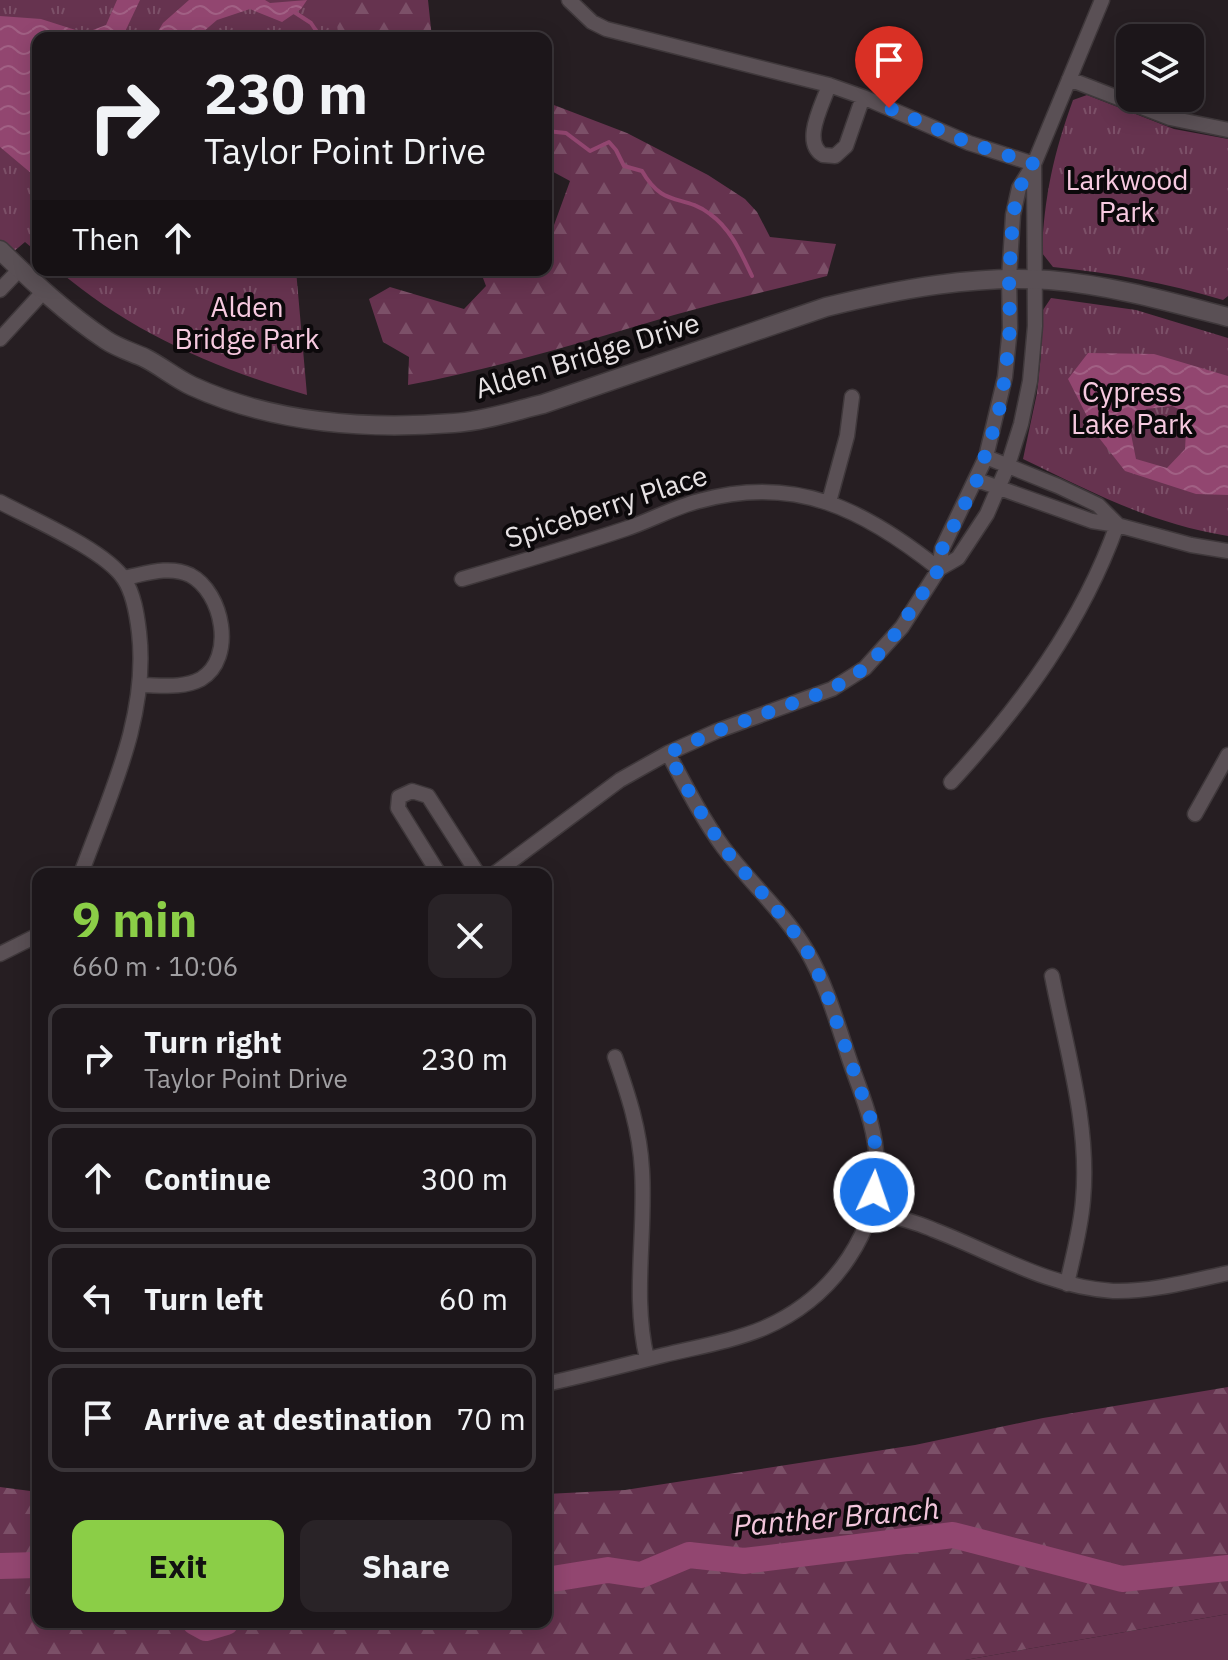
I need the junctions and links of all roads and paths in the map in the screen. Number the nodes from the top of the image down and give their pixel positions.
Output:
1 (569, 0) edge
2 (1102, 0) edge
3 (1069, 79) junction
4 (829, 85) junction
5 (863, 97) junction
6 (1228, 130) edge
7 (1034, 164) junction
8 (0, 250) edge
9 (20, 269) junction
10 (1009, 279) junction
11 (1035, 280) junction
12 (0, 290) edge
13 (44, 291) junction
14 (1228, 317) edge
15 (0, 339) edge
16 (852, 397) dead end
17 (986, 457) junction
18 (1008, 465) junction
19 (977, 480) junction
20 (998, 489) junction
21 (0, 502) edge
22 (829, 502) junction
23 (1117, 525) junction
24 (1228, 551) edge
25 (939, 569) junction
26 (124, 578) junction
27 (462, 579) dead end
28 (140, 685) junction
29 (668, 753) junction
30 (1228, 755) edge
31 (951, 782) dead end
32 (1195, 814) dead end
33 (83, 868) edge
34 (435, 868) edge
35 (474, 868) edge
36 (502, 868) edge
37 (32, 938) edge
38 (0, 954) edge
39 (1052, 976) dead end
40 (615, 1057) dead end
41 (870, 1210) junction
42 (1228, 1273) edge
43 (1067, 1284) junction
44 (647, 1359) junction
45 (552, 1383) edge

1 - 4 street
2 - 3 street
3 - 6 street
3 - 7 street
4 - 5 street
4 - 5 street
5 - 7 street
7 - 10 street
7 - 11 street
8 - 9 street, Alden Bridge Drive
9 - 12 street
9 - 13 street, Alden Bridge Drive
10 - 11 street, Alden Bridge Drive
10 - 13 street, Alden Bridge Drive
10 - 17 street
11 - 14 street, Alden Bridge Drive
11 - 18 street
13 - 15 street
16 - 22 street
17 - 18 street
17 - 19 street
18 - 20 street
18 - 23 street
19 - 20 street
19 - 25 street
20 - 23 street
20 - 25 street
21 - 26 street
22 - 25 street, Spiceberry Place
22 - 27 street, Spiceberry Place
23 - 24 street
23 - 31 street
25 - 29 street
26 - 28 street
26 - 28 street
28 - 33 street
29 - 36 street
29 - 41 street
30 - 32 street
34 - 35 street
37 - 38 street
39 - 43 street
40 - 44 street
41 - 43 street
41 - 44 street
42 - 43 street
44 - 45 street

